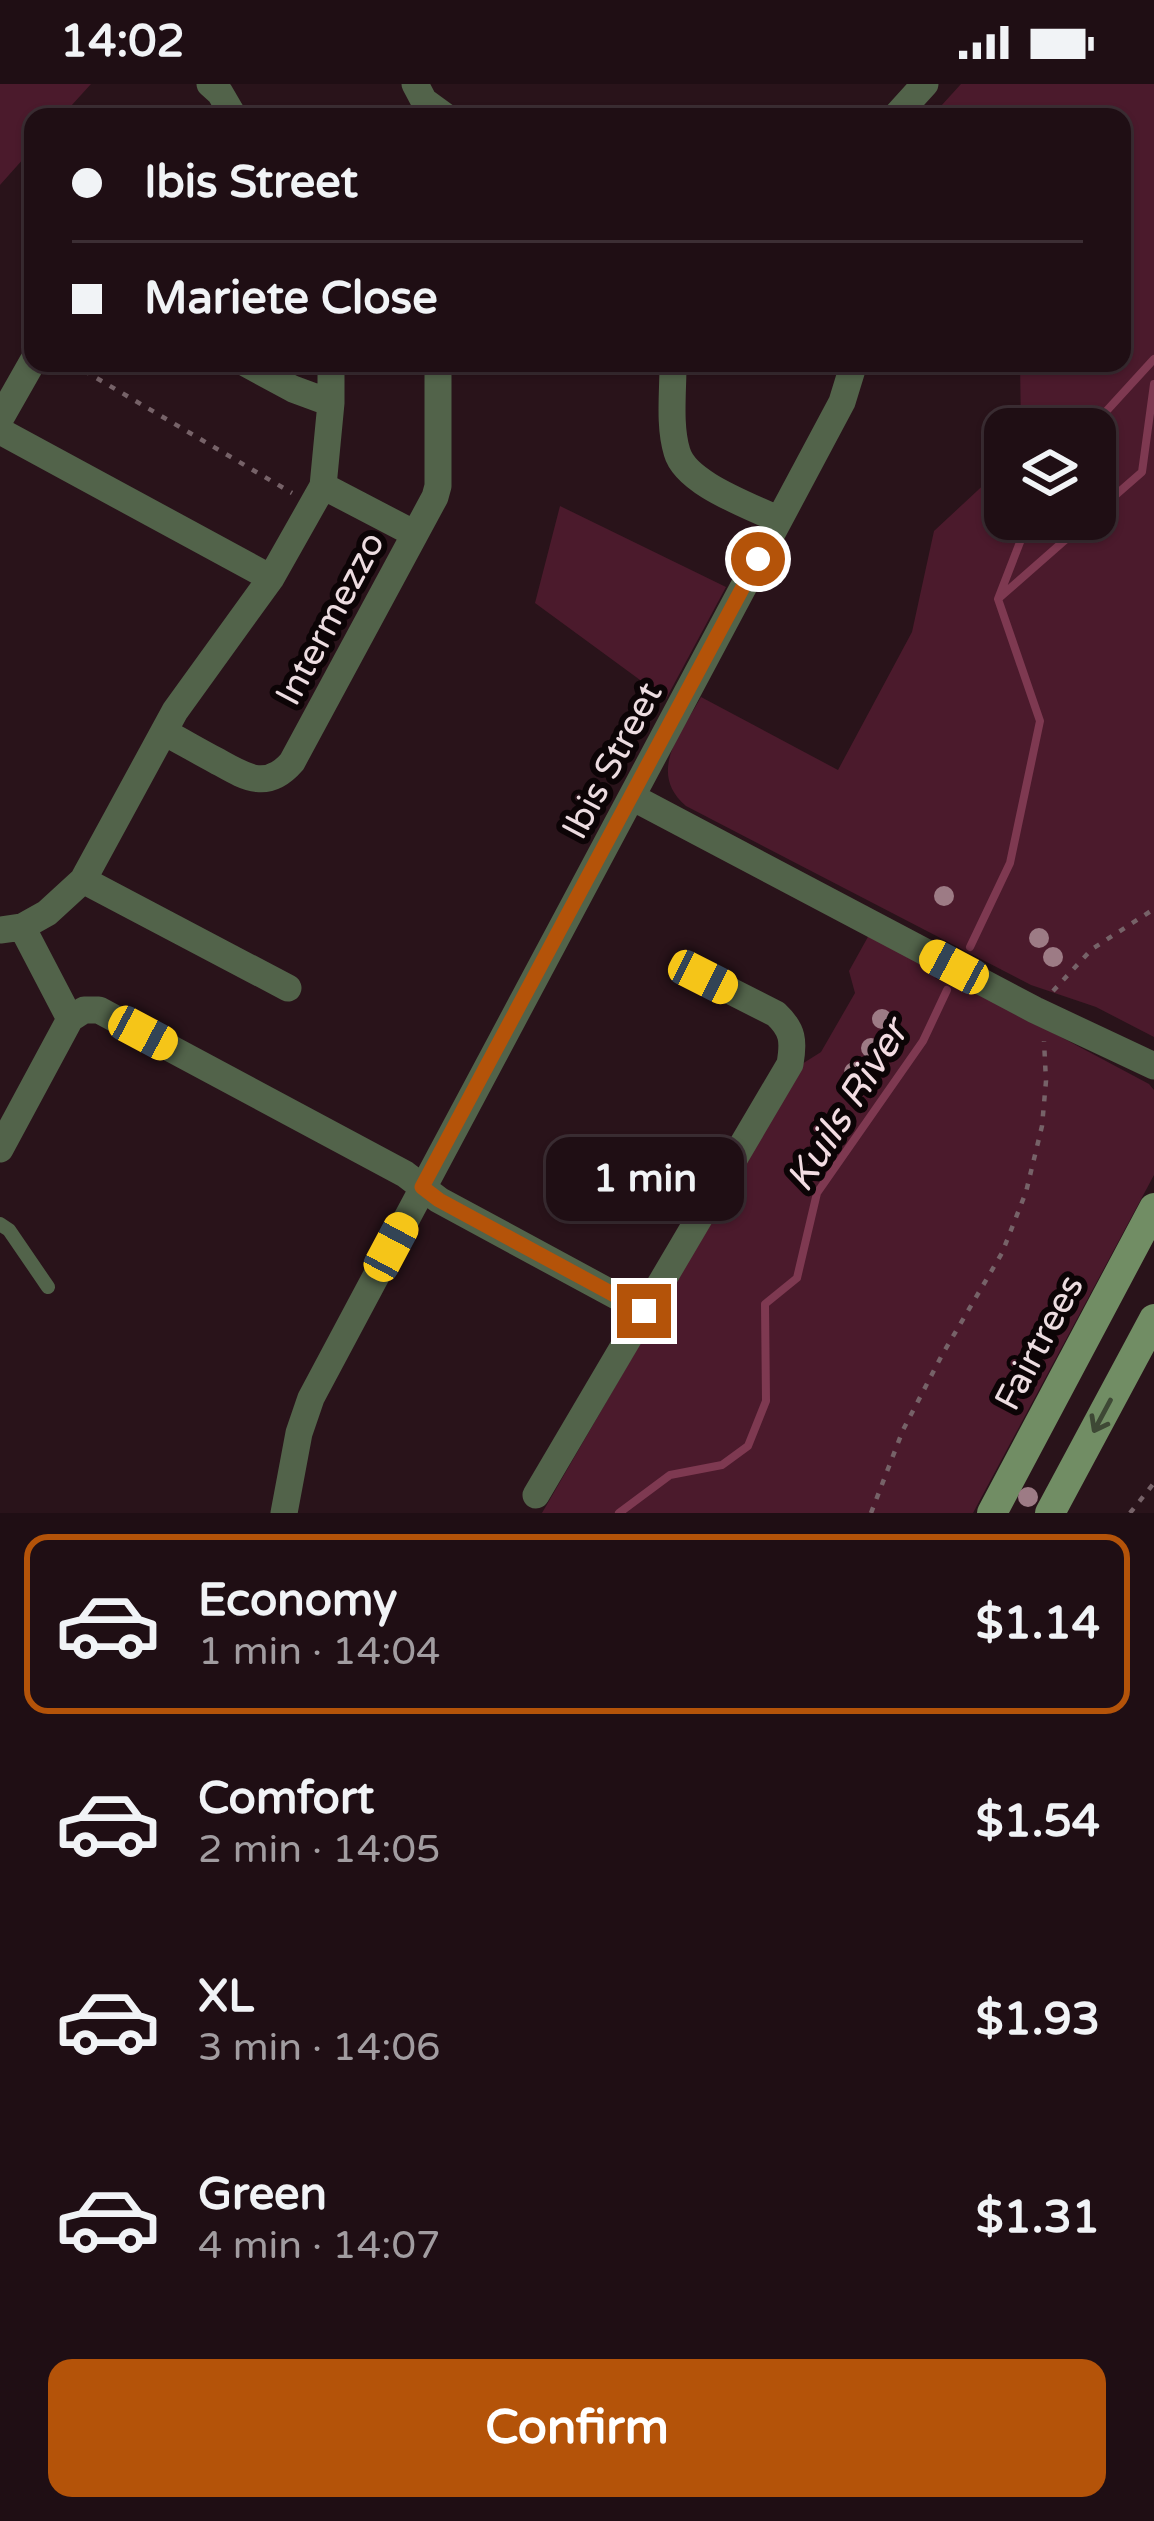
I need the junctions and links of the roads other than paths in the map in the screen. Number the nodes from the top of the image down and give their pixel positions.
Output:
1 (210, 84) edge
2 (415, 84) edge
3 (925, 84) edge
4 (229, 108) edge
5 (434, 108) edge
6 (903, 108) edge
7 (27, 372) edge
8 (262, 372) edge
9 (331, 372) edge
10 (438, 372) edge
11 (673, 372) edge
12 (851, 372) edge
13 (331, 403) junction
14 (0, 419) edge
15 (0, 431) edge
16 (318, 494) junction
17 (779, 520) junction
18 (415, 534) junction
19 (271, 578) junction
20 (164, 732) junction
21 (632, 797) junction
22 (82, 880) junction
23 (11, 928) edge
24 (703, 977) dead end
25 (288, 988) dead end
26 (70, 1019) junction
27 (1154, 1066) edge
28 (0, 1149) edge
29 (422, 1187) junction
30 (1154, 1208) edge
31 (0, 1224) edge
32 (48, 1287) dead end
33 (644, 1311) junction
34 (1154, 1319) edge
35 (536, 1495) dead end
36 (284, 1513) edge
37 (992, 1513) edge
38 (1050, 1513) edge

1 - 4 street
2 - 5 street
3 - 6 street
7 - 14 street
8 - 13 street
9 - 13 street
10 - 18 street, Intermezzo
11 - 17 street
12 - 17 street, Ibis Street
13 - 16 street
15 - 19 street
16 - 18 street
16 - 19 street
17 - 21 street, Ibis Street
18 - 20 street, Intermezzo
19 - 20 street
20 - 22 street
21 - 27 street
21 - 29 street, Ibis Street
22 - 23 street
22 - 25 street
23 - 26 street
24 - 33 street
26 - 28 street
26 - 29 street
29 - 33 street
29 - 36 street, Ibis Street
30 - 37 main road, Fairtrees
31 - 32 lane
33 - 35 street
34 -> 38 main road

